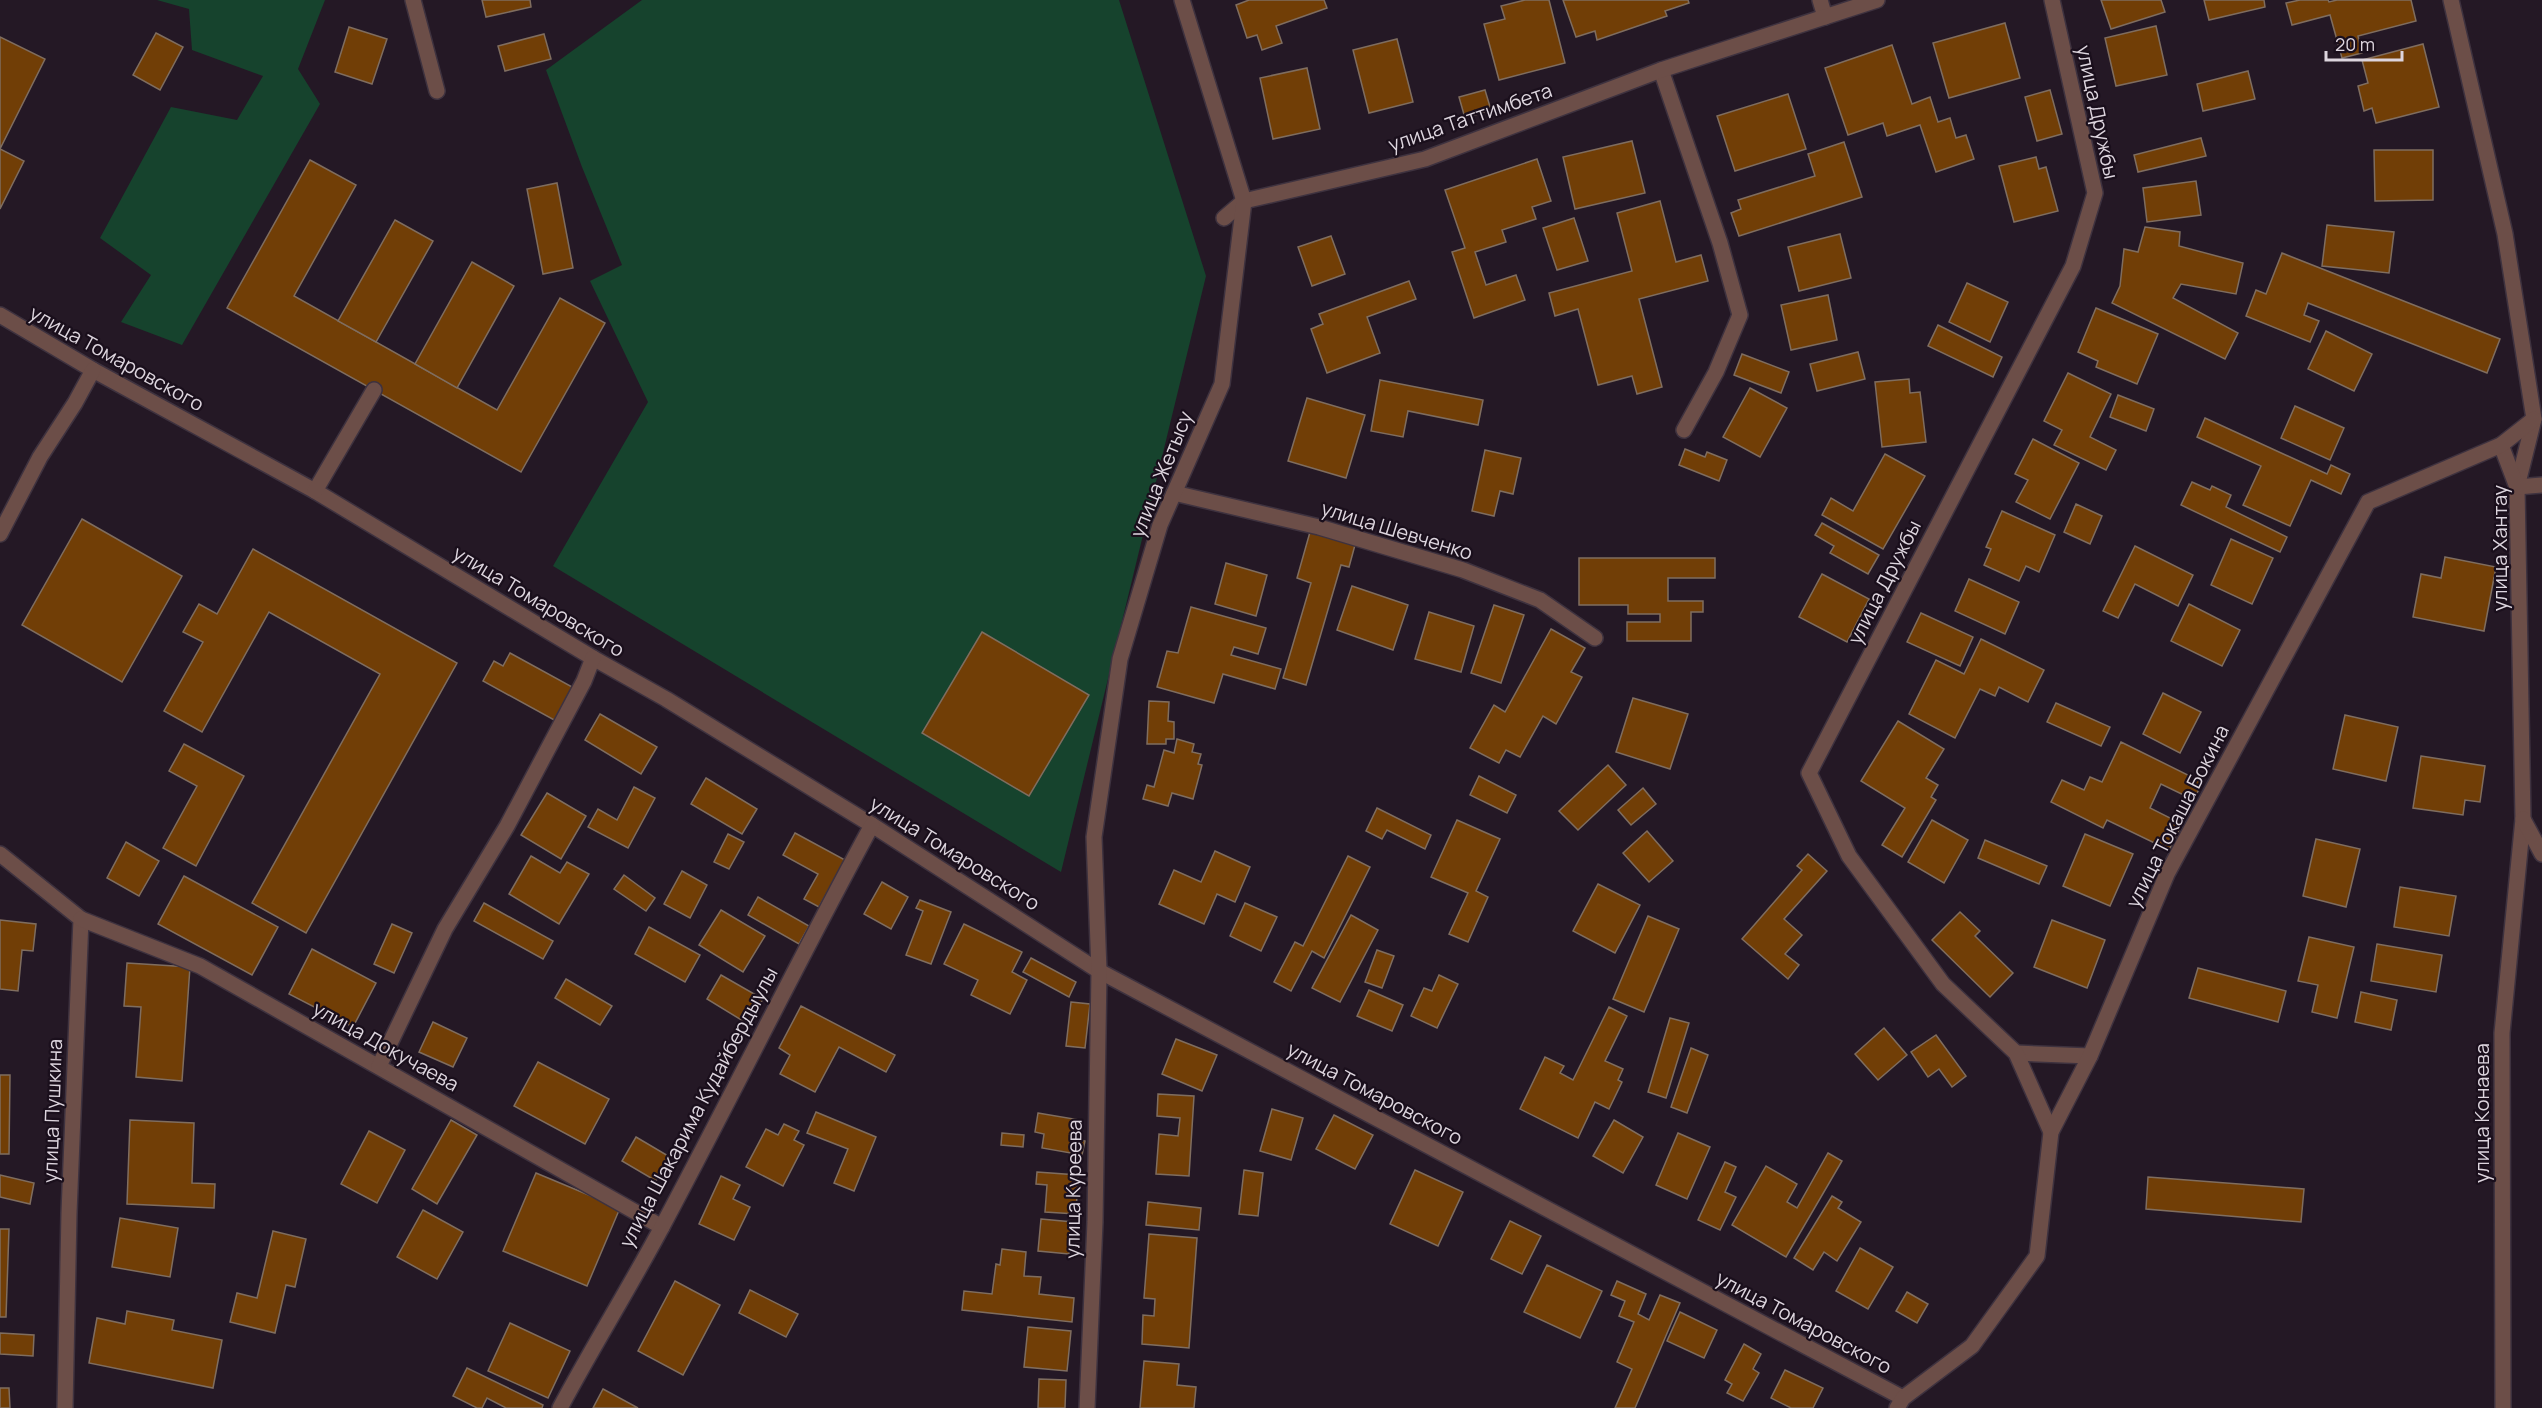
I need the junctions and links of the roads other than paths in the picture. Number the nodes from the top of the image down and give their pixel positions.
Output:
1 (413, 0) edge
2 (1182, 0) edge
3 (1820, 0) edge
4 (1877, 0) edge
5 (2052, 0) edge
6 (2451, 0) edge
7 (1825, 17) junction
8 (1662, 70) junction
9 (437, 91) dead end
10 (1244, 201) junction
11 (1224, 218) dead end
12 (0, 315) edge
13 (93, 369) junction
14 (374, 390) dead end
15 (2534, 419) junction
16 (1684, 430) dead end
17 (2501, 446) junction
18 (2542, 485) edge
19 (2517, 487) junction
20 (315, 492) junction
21 (1174, 493) junction
22 (0, 534) edge
23 (1595, 638) dead end
24 (593, 658) junction
25 (2523, 819) junction
26 (872, 825) junction
27 (0, 854) edge
28 (2542, 854) edge
29 (81, 919) junction
30 (1099, 970) junction
31 (2016, 1053) junction
32 (2090, 1056) junction
33 (379, 1066) junction
34 (2050, 1132) junction
35 (662, 1227) junction
36 (1900, 1403) edge
37 (65, 1408) edge
38 (560, 1408) edge
39 (1087, 1408) edge
40 (2503, 1408) edge

1 - 9 street
2 - 10 street, улица Жетысу
3 - 7 street
4 - 7 street, улица Таттимбета
5 - 31 street, улица Дружбы
6 - 15 street, улица Хантау
7 - 8 street, улица Таттимбета
8 - 10 street, улица Таттимбета
8 - 16 street
10 - 11 street, улица Таттимбета
10 - 21 street, улица Жетысу
12 - 13 street, улица Томаровского
13 - 20 street, улица Томаровского
13 - 22 street
14 - 20 street
15 - 17 street, улица Токаша Бокина
15 - 19 street, улица Хантау
17 - 19 street
17 - 32 street, улица Токаша Бокина
18 - 19 street
19 - 25 street, улица Хантау
20 - 24 street, улица Томаровского
21 - 23 street, улица Шевченко
21 - 30 street, улица Жетысу
24 - 26 street, улица Томаровского
24 - 33 street
25 - 28 street
25 - 40 street, улица Конаева
26 - 30 street, улица Томаровского
26 - 35 street, улица Шакарима Кудайбердыулы
27 - 29 street
29 - 33 street, улица Докучаева
29 - 37 street, улица Пушкина
30 - 36 street, улица Томаровского
30 - 39 street, улица Куреева
31 - 32 street
31 - 34 street, улица Дружбы
32 - 34 street, улица Токаша Бокина
33 - 35 street, улица Докучаева
34 - 36 street, улица Токаша Бокина
35 - 38 street, улица Шакарима Кудайбердыулы

